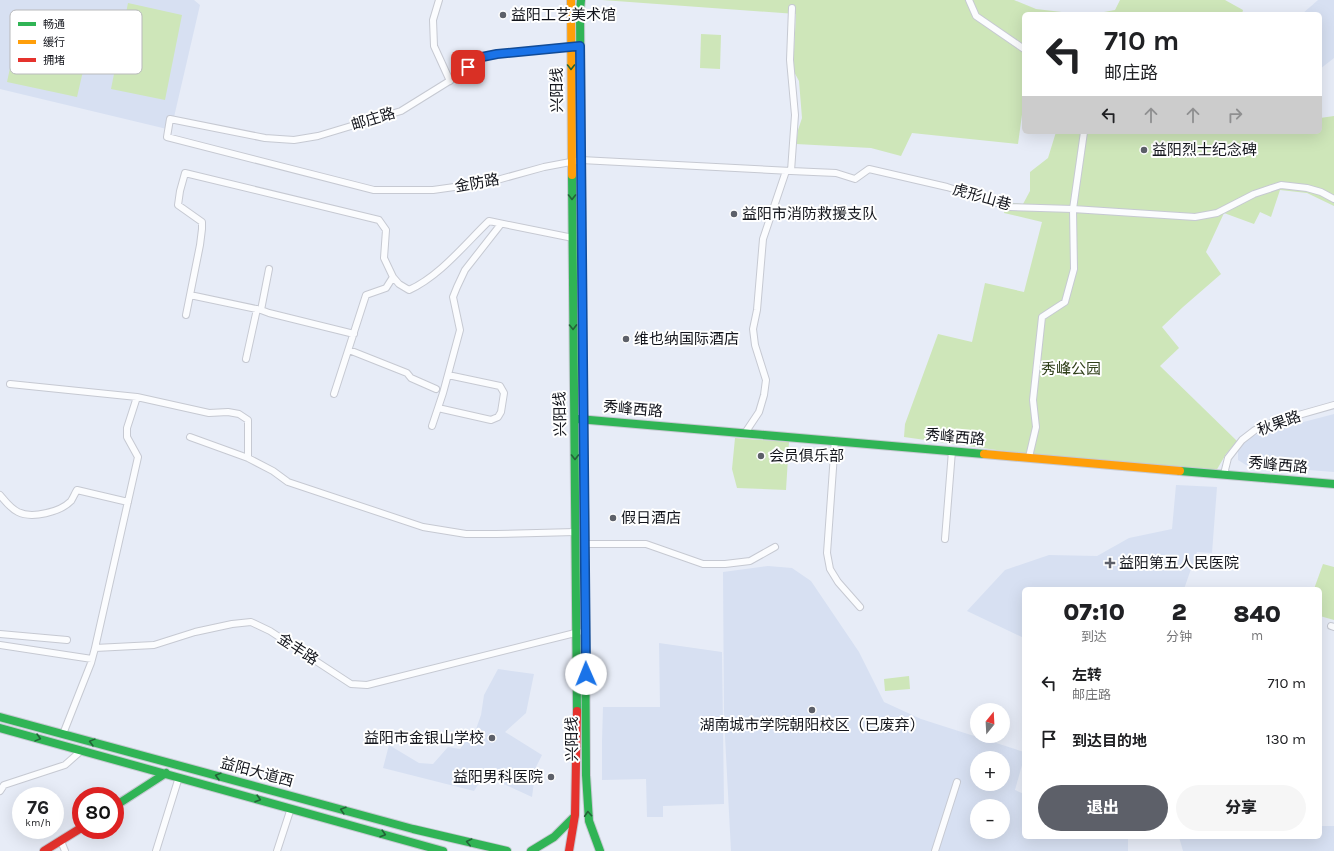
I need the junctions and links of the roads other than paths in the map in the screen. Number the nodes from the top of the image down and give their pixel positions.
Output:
1 (439, 0) edge
2 (570, 0) edge
3 (969, 0) edge
4 (581, 1) edge
5 (792, 8) dead end
6 (580, 46) junction
7 (571, 47) junction
8 (1022, 48) edge
9 (450, 81) junction
10 (1084, 134) edge
11 (167, 137) joint
12 (581, 160) junction
13 (572, 162) junction
14 (788, 171) junction
15 (1334, 199) edge
16 (1073, 209) junction
17 (501, 224) junction
18 (573, 238) junction
19 (269, 269) dead end
20 (394, 277) junction
21 (190, 295) junction
22 (259, 309) junction
23 (186, 315) dead end
24 (354, 334) junction
25 (349, 350) junction
26 (246, 359) dead end
27 (448, 375) junction
28 (10, 384) dead end
29 (436, 389) dead end
30 (334, 394) dead end
31 (137, 398) junction
32 (1334, 405) edge
33 (438, 408) junction
34 (574, 419) junction
35 (584, 419) junction
36 (432, 426) dead end
37 (745, 432) junction
38 (190, 437) dead end
39 (835, 440) junction
40 (952, 451) junction
41 (1029, 457) junction
42 (248, 458) junction
43 (1224, 474) junction
44 (1334, 484) edge
45 (0, 496) edge
46 (128, 502) junction
47 (575, 532) junction
48 (945, 539) dead end
49 (585, 544) junction
50 (776, 547) dead end
51 (860, 607) dead end
52 (585, 631) junction
53 (576, 633) junction
54 (0, 634) edge
55 (67, 640) dead end
56 (0, 645) edge
57 (95, 648) junction
58 (92, 659) junction
59 (0, 717) edge
60 (0, 728) edge
61 (63, 734) junction
62 (82, 750) junction
63 (166, 773) junction
64 (179, 777) junction
65 (958, 782) dead end
66 (0, 791) edge
67 (124, 800) edge
68 (291, 808) junction
69 (575, 815) junction
70 (72, 834) edge
71 (61, 841) junction
72 (44, 851) edge
73 (65, 851) edge
74 (156, 851) edge
75 (277, 851) edge
76 (443, 851) edge
77 (507, 851) edge
78 (531, 851) edge
79 (569, 851) edge
80 (600, 851) edge
81 (935, 851) edge

1 - 9 street
2 - 4 street
2 - 7 main road, 兴阳线
3 - 8 street
4 - 6 main road, 兴阳线
5 - 14 street
6 - 7 street, 邮庄路
6 - 12 main road, 兴阳线
7 - 9 street, 邮庄路
7 -> 13 main road, 兴阳线
9 - 11 street, 邮庄路
10 - 16 street
11 - 13 street, 金防路
12 - 13 street, 金防路
12 - 14 street, 金防路
12 - 35 main road, 兴阳线
13 -> 18 main road, 兴阳线
14 - 16 street, 虎形山巷
14 - 37 street
15 - 16 street, 虎形山巷
16 - 41 street
17 - 18 street
17 - 20 street
17 - 27 street
18 -> 34 main road, 兴阳线
19 - 22 street
20 - 21 street
20 - 24 street
21 - 22 street
21 - 23 street
22 - 24 street
22 - 26 street
24 - 25 street
25 - 29 street
25 - 30 street
27 - 33 street
27 - 33 street
28 - 31 street
31 - 42 street
31 - 46 street
32 - 43 street, 秋果路
33 - 36 street
34 - 35 main road, 秀峰西路
34 -> 47 main road, 兴阳线
35 - 37 main road, 秀峰西路
35 - 49 main road, 兴阳线
37 - 39 main road, 秀峰西路
38 - 42 street
39 - 40 main road, 秀峰西路
39 - 51 street
40 - 41 main road, 秀峰西路
40 - 48 street
41 - 43 main road, 秀峰西路
42 - 47 street
43 - 44 main road, 秀峰西路
45 - 46 street
46 - 57 street
47 - 53 main road, 兴阳线
49 - 50 street
49 - 52 main road, 兴阳线
52 - 53 street, 金丰路
80 -> 52 main road, 兴阳线
53 - 57 street, 金丰路
53 - 69 main road, 兴阳线
54 - 55 street
56 - 58 street
57 - 58 street
58 - 61 street
59 - 61 main road, 益阳大道西
60 -> 62 main road, 益阳大道西
77 -> 61 main road, 益阳大道西
62 - 63 main road, 益阳大道西
62 - 66 street
63 - 64 main road, 益阳大道西
63 - 67 main road
64 -> 68 main road, 益阳大道西
64 - 74 street
65 - 81 street
68 - 75 street
68 -> 76 main road, 益阳大道西
69 - 78 main road
69 - 79 main road, 兴阳线
70 - 71 main road
71 - 72 main road
71 - 73 street

